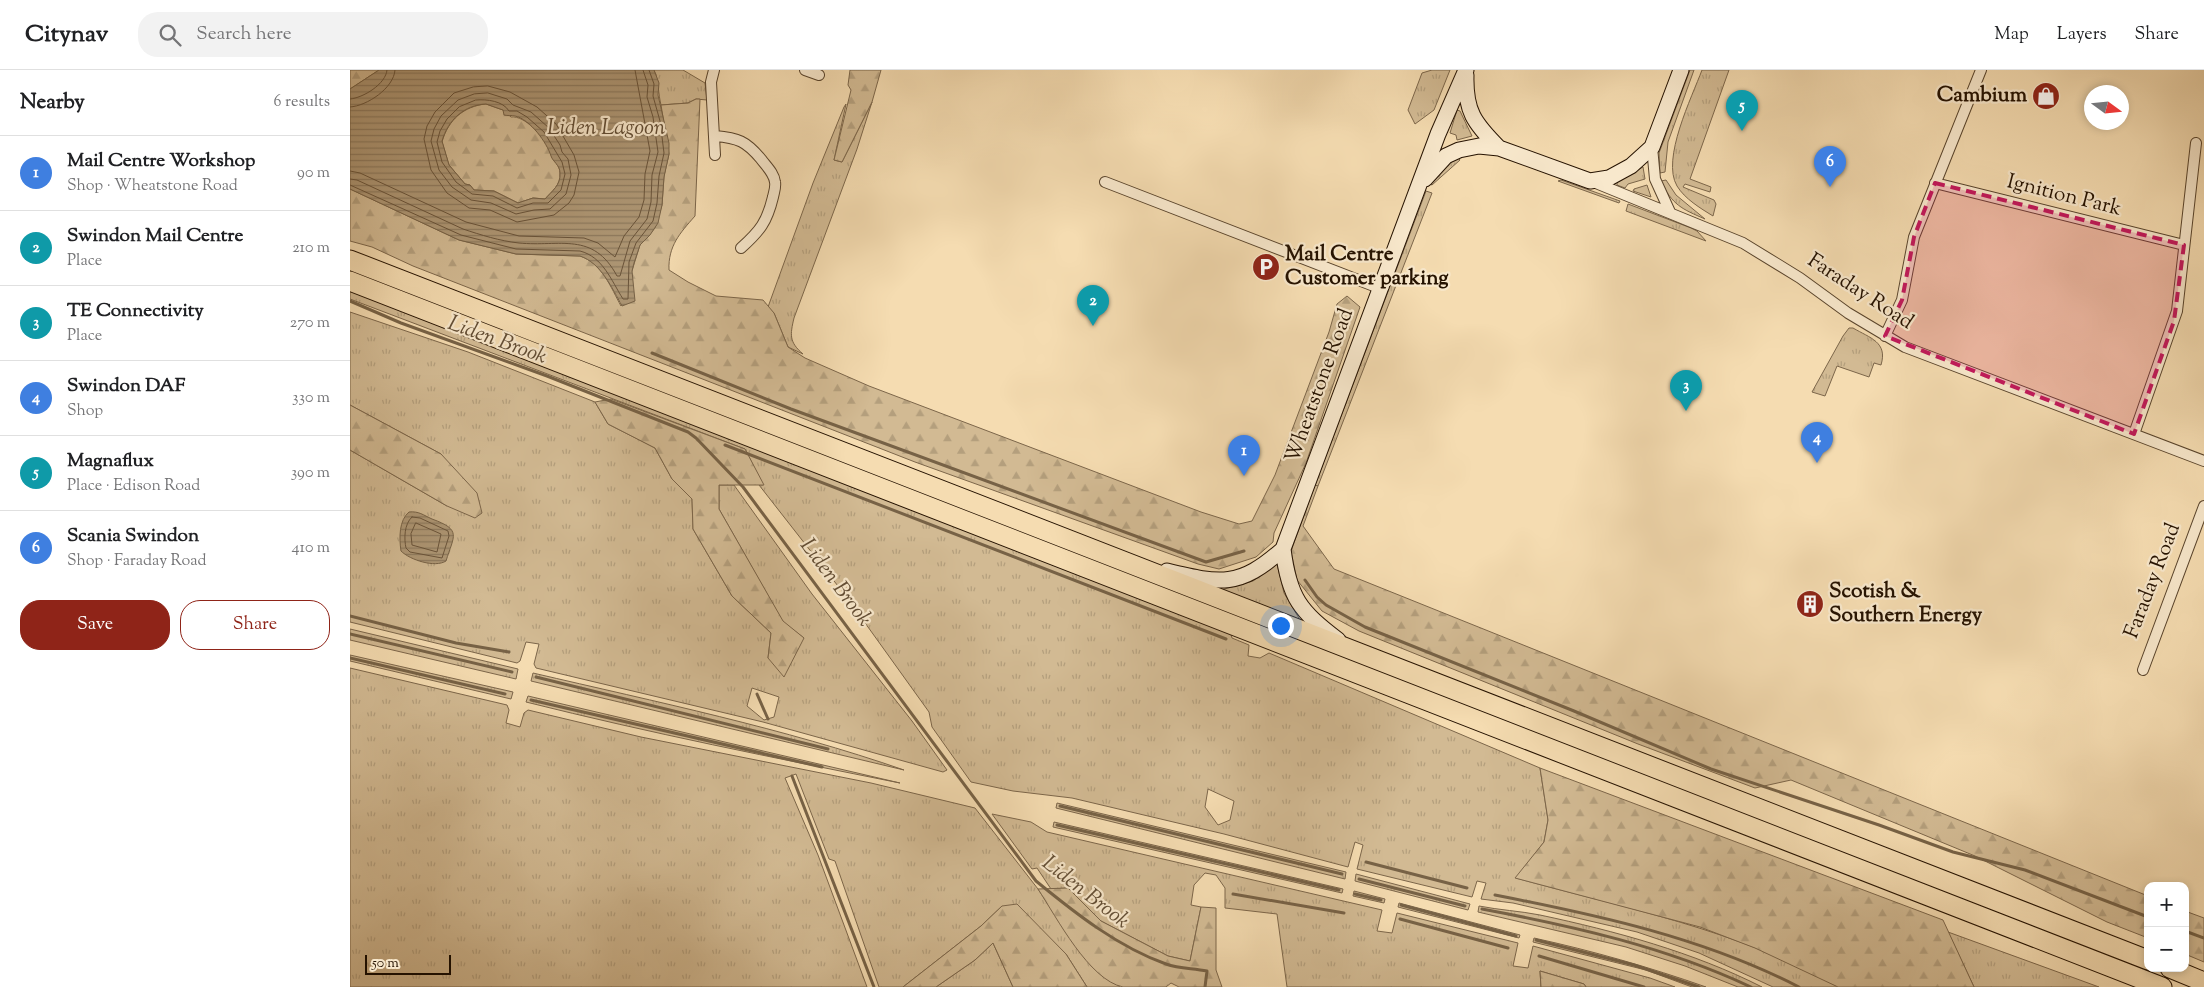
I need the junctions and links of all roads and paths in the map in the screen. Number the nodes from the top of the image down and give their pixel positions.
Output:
1 (714, 70) edge
2 (805, 70) edge
3 (1466, 70) edge
4 (1681, 70) edge
5 (1982, 70) edge
6 (819, 75) dead end
7 (715, 136) junction
8 (2196, 143) dead end
9 (1652, 147) junction
10 (1499, 148) junction
11 (715, 154) dead end
12 (1590, 181) junction
13 (1105, 182) dead end
14 (1935, 183) junction
15 (1417, 190) junction
16 (1670, 212) junction
17 (2184, 245) junction
18 (741, 248) dead end
19 (350, 260) edge
20 (350, 281) edge
21 (1379, 288) junction
22 (1885, 336) junction
23 (2134, 434) junction
24 (2204, 461) edge
25 (2204, 506) edge
26 (1283, 549) junction
27 (1121, 560) junction
28 (1351, 650) junction
29 (2143, 670) dead end
30 (2144, 958) edge
31 (2180, 972) edge
32 (2204, 982) edge
33 (2162, 987) edge

1 - 7 street
2 - 6 street
3 - 10 main road, Faraday Road
3 - 15 main road, Wheatstone Road
4 - 9 main road
5 - 14 street
7 - 11 street
7 - 18 street
8 - 17 street
9 - 12 main road
9 - 16 street
10 - 12 main road, Faraday Road
10 - 15 main road, Faraday Road
12 - 16 street, Faraday Road
13 - 21 street
14 - 17 street, Ignition Park
14 - 22 street
15 - 21 main road, Wheatstone Road
16 - 22 street, Faraday Road
17 - 23 street
19 - 27 highway
20 - 33 highway
21 - 26 main road, Wheatstone Road
22 - 23 street, Faraday Road
23 - 24 street, Faraday Road
25 - 29 street, Faraday Road
26 - 27 main road
26 - 28 main road
27 - 28 highway
28 - 30 highway
31 - 32 highway

